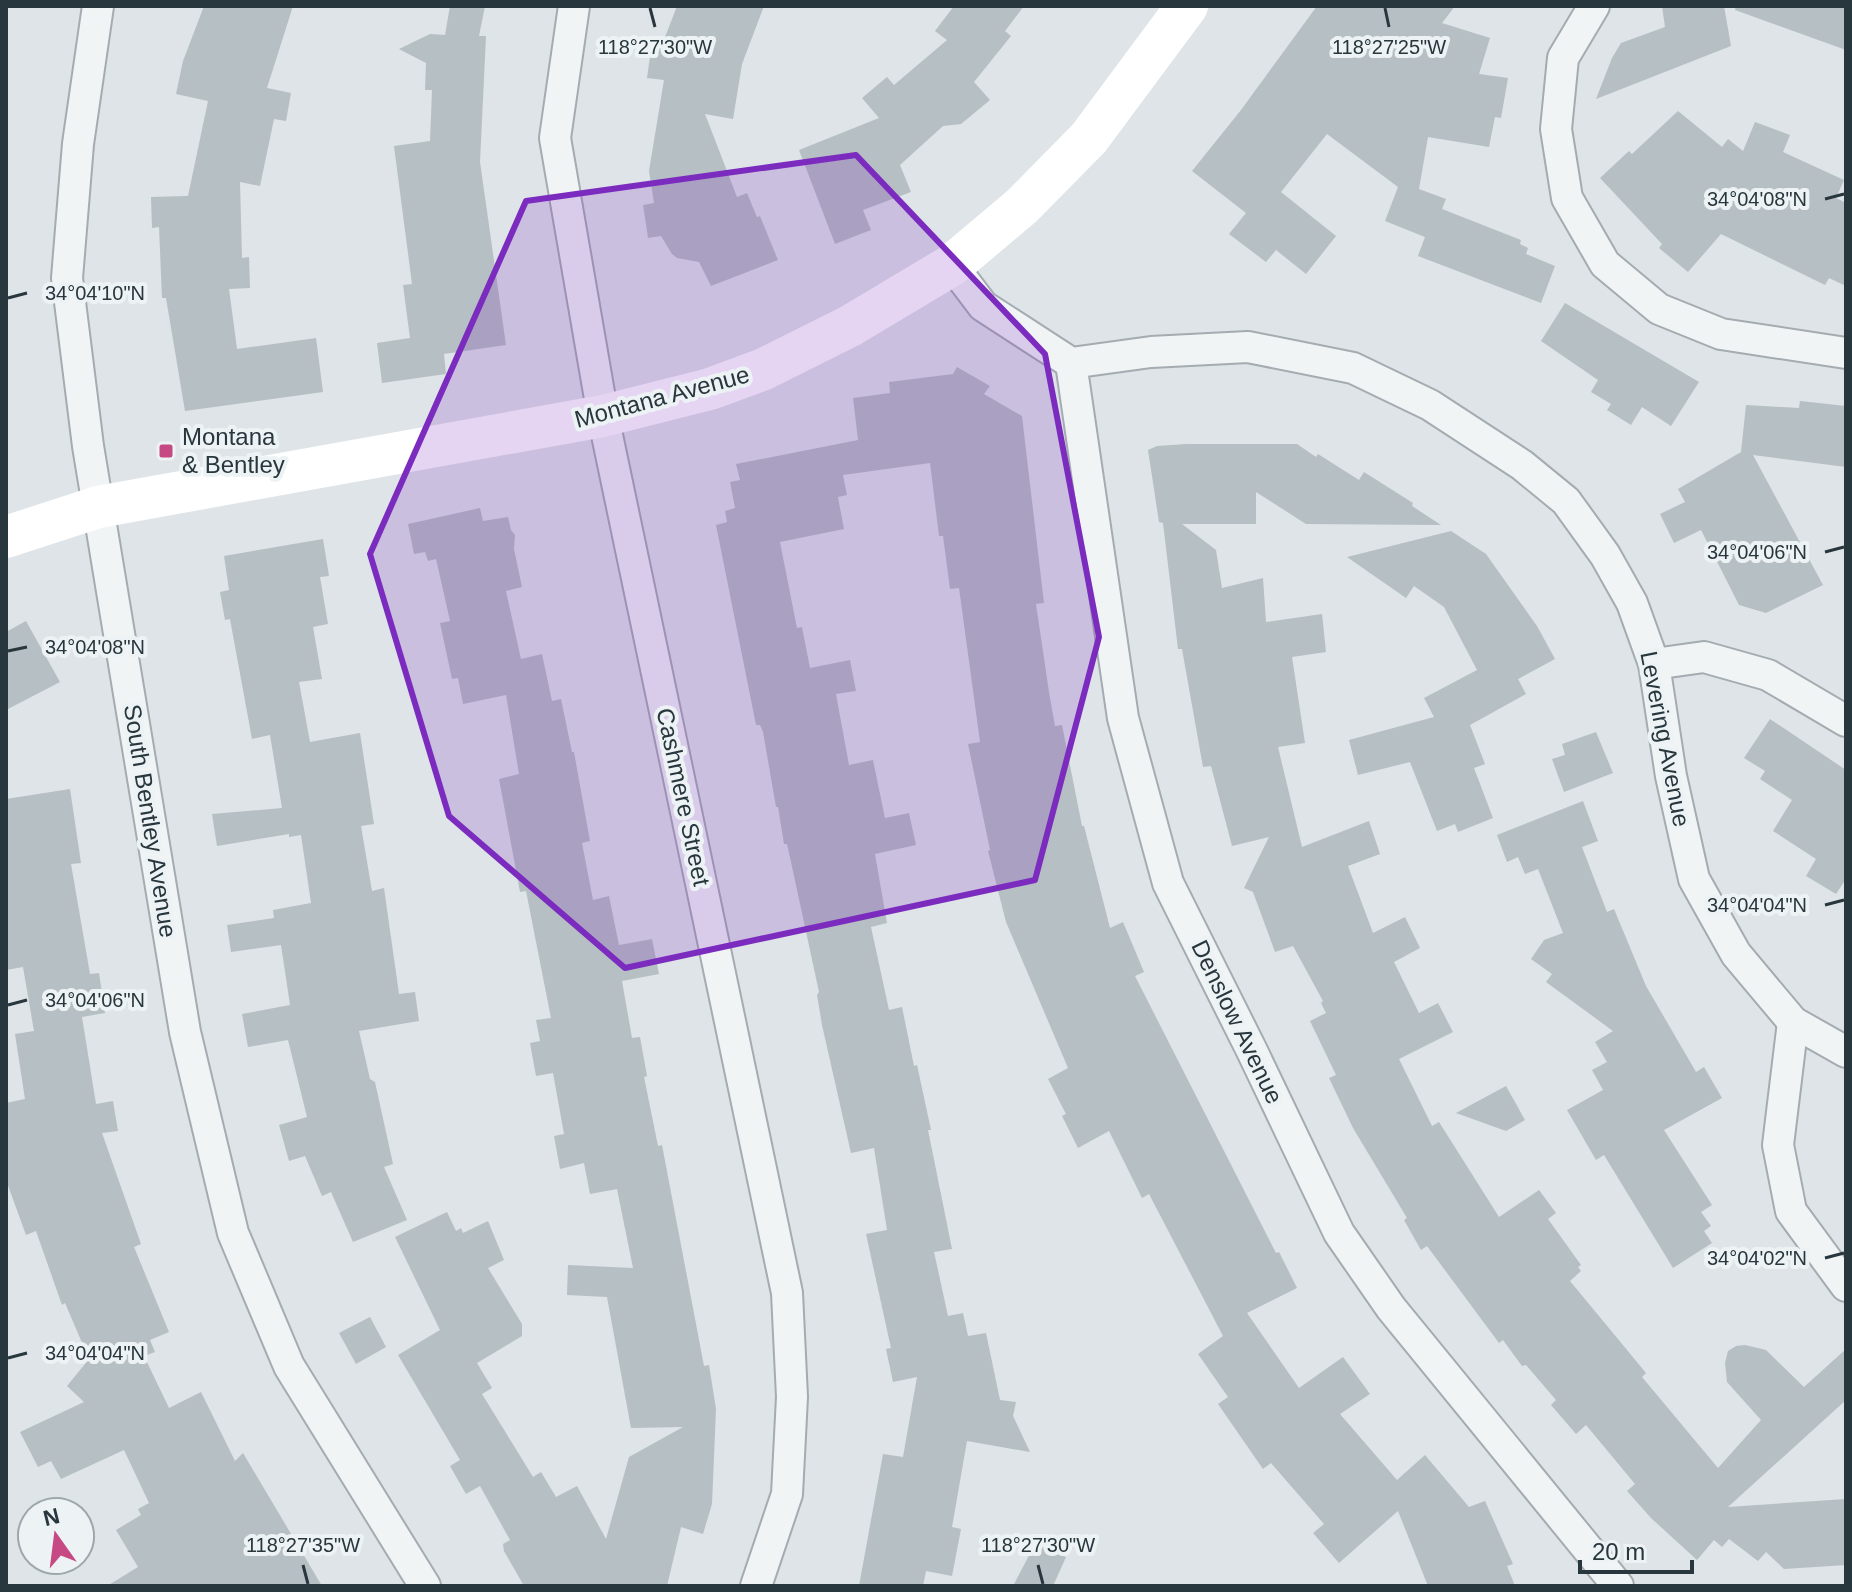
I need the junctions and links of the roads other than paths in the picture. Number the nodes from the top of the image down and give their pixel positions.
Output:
1 (98, 6) edge
2 (574, 6) edge
3 (1187, 6) edge
4 (1594, 6) edge
5 (952, 265) junction
6 (1846, 353) edge
7 (1071, 363) junction
8 (603, 416) junction
9 (98, 507) junction
10 (6, 537) edge
11 (1654, 664) junction
12 (1846, 721) edge
13 (1793, 1022) junction
14 (1846, 1052) edge
15 (1846, 1286) edge
16 (425, 1586) edge
17 (756, 1586) edge
18 (1618, 1586) edge

1 - 9 street, South Bentley Avenue
2 - 8 street, Cashmere Street
3 - 5 street, Montana Avenue
4 - 6 street
5 - 7 street
5 - 8 street, Montana Avenue
7 - 11 street, Levering Avenue
7 - 18 street, Denslow Avenue
8 - 9 street, Montana Avenue
8 - 17 street, Cashmere Street
9 - 10 street, Montana Avenue
9 - 16 street, South Bentley Avenue
11 - 12 street
11 - 13 street, Levering Avenue
13 - 14 street, Levering Avenue
13 - 15 street

